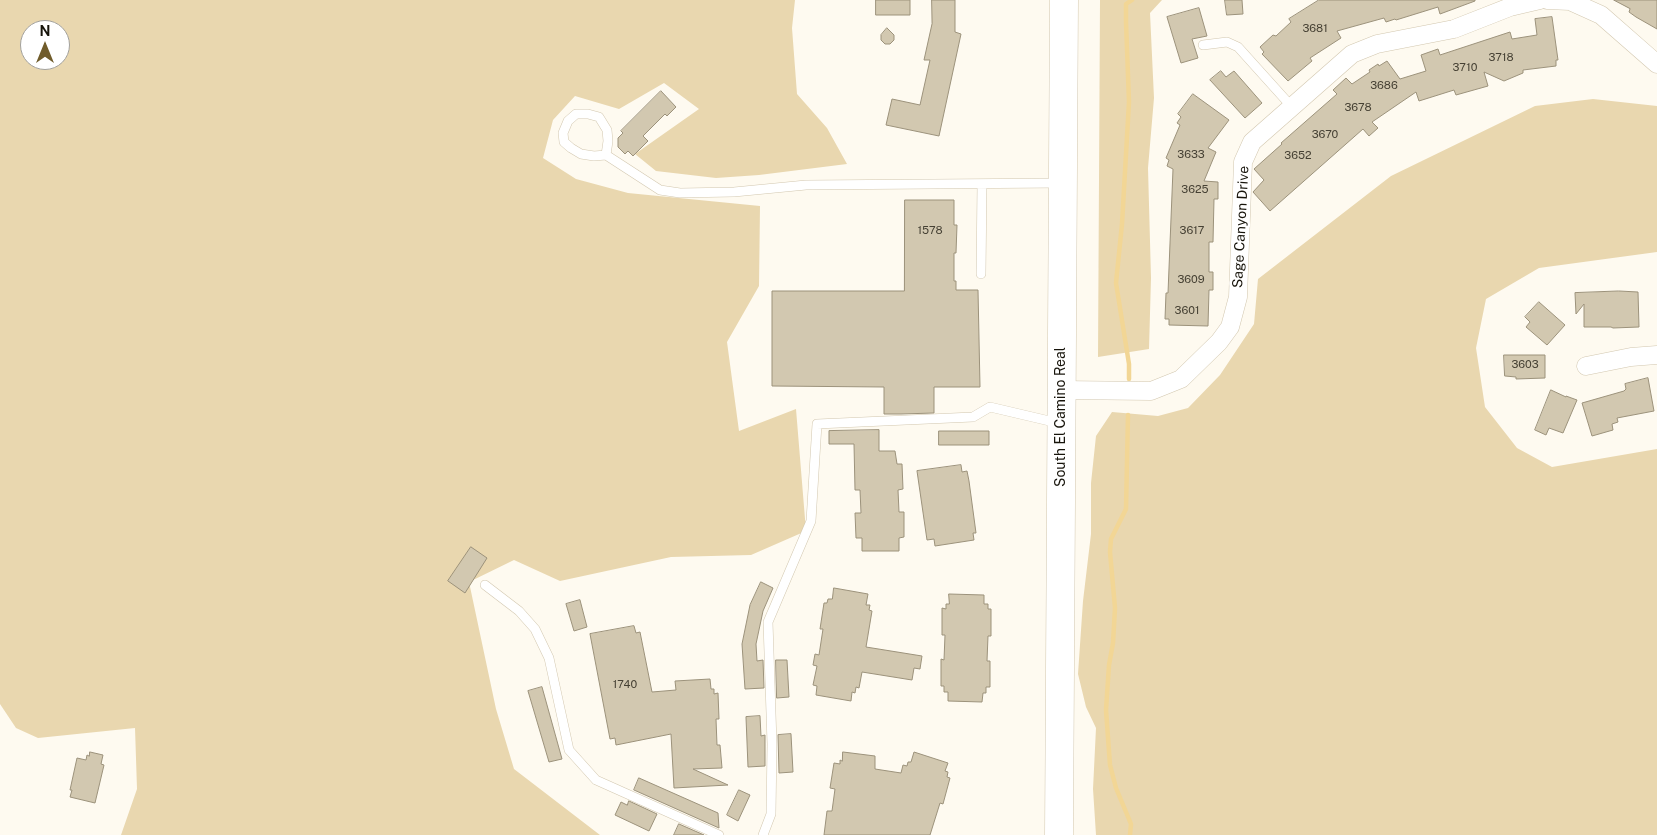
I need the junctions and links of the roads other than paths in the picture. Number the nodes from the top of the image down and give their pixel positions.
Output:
1 (1064, 0) edge
2 (1540, 0) edge
3 (1547, 0) edge
4 (1203, 45) dead end
5 (1657, 64) edge
6 (1292, 107) junction
7 (606, 155) junction
8 (1062, 183) junction
9 (982, 184) junction
10 (981, 274) dead end
11 (1657, 355) edge
12 (1586, 366) dead end
13 (1061, 390) junction
14 (1061, 424) junction
15 (485, 585) dead end
16 (719, 835) edge
17 (763, 835) edge
18 (1059, 835) edge

1 - 8 main road, South El Camino Real
2 - 6 street, Sage Canyon Drive
3 - 5 street
4 - 6 lane
6 - 13 street, Sage Canyon Drive
7 - 7 lane
7 - 9 lane
8 - 9 lane
8 - 13 main road, South El Camino Real
9 - 10 lane
11 - 12 street
13 - 14 main road, South El Camino Real
14 - 17 lane
14 - 18 main road, South El Camino Real
15 - 16 lane

